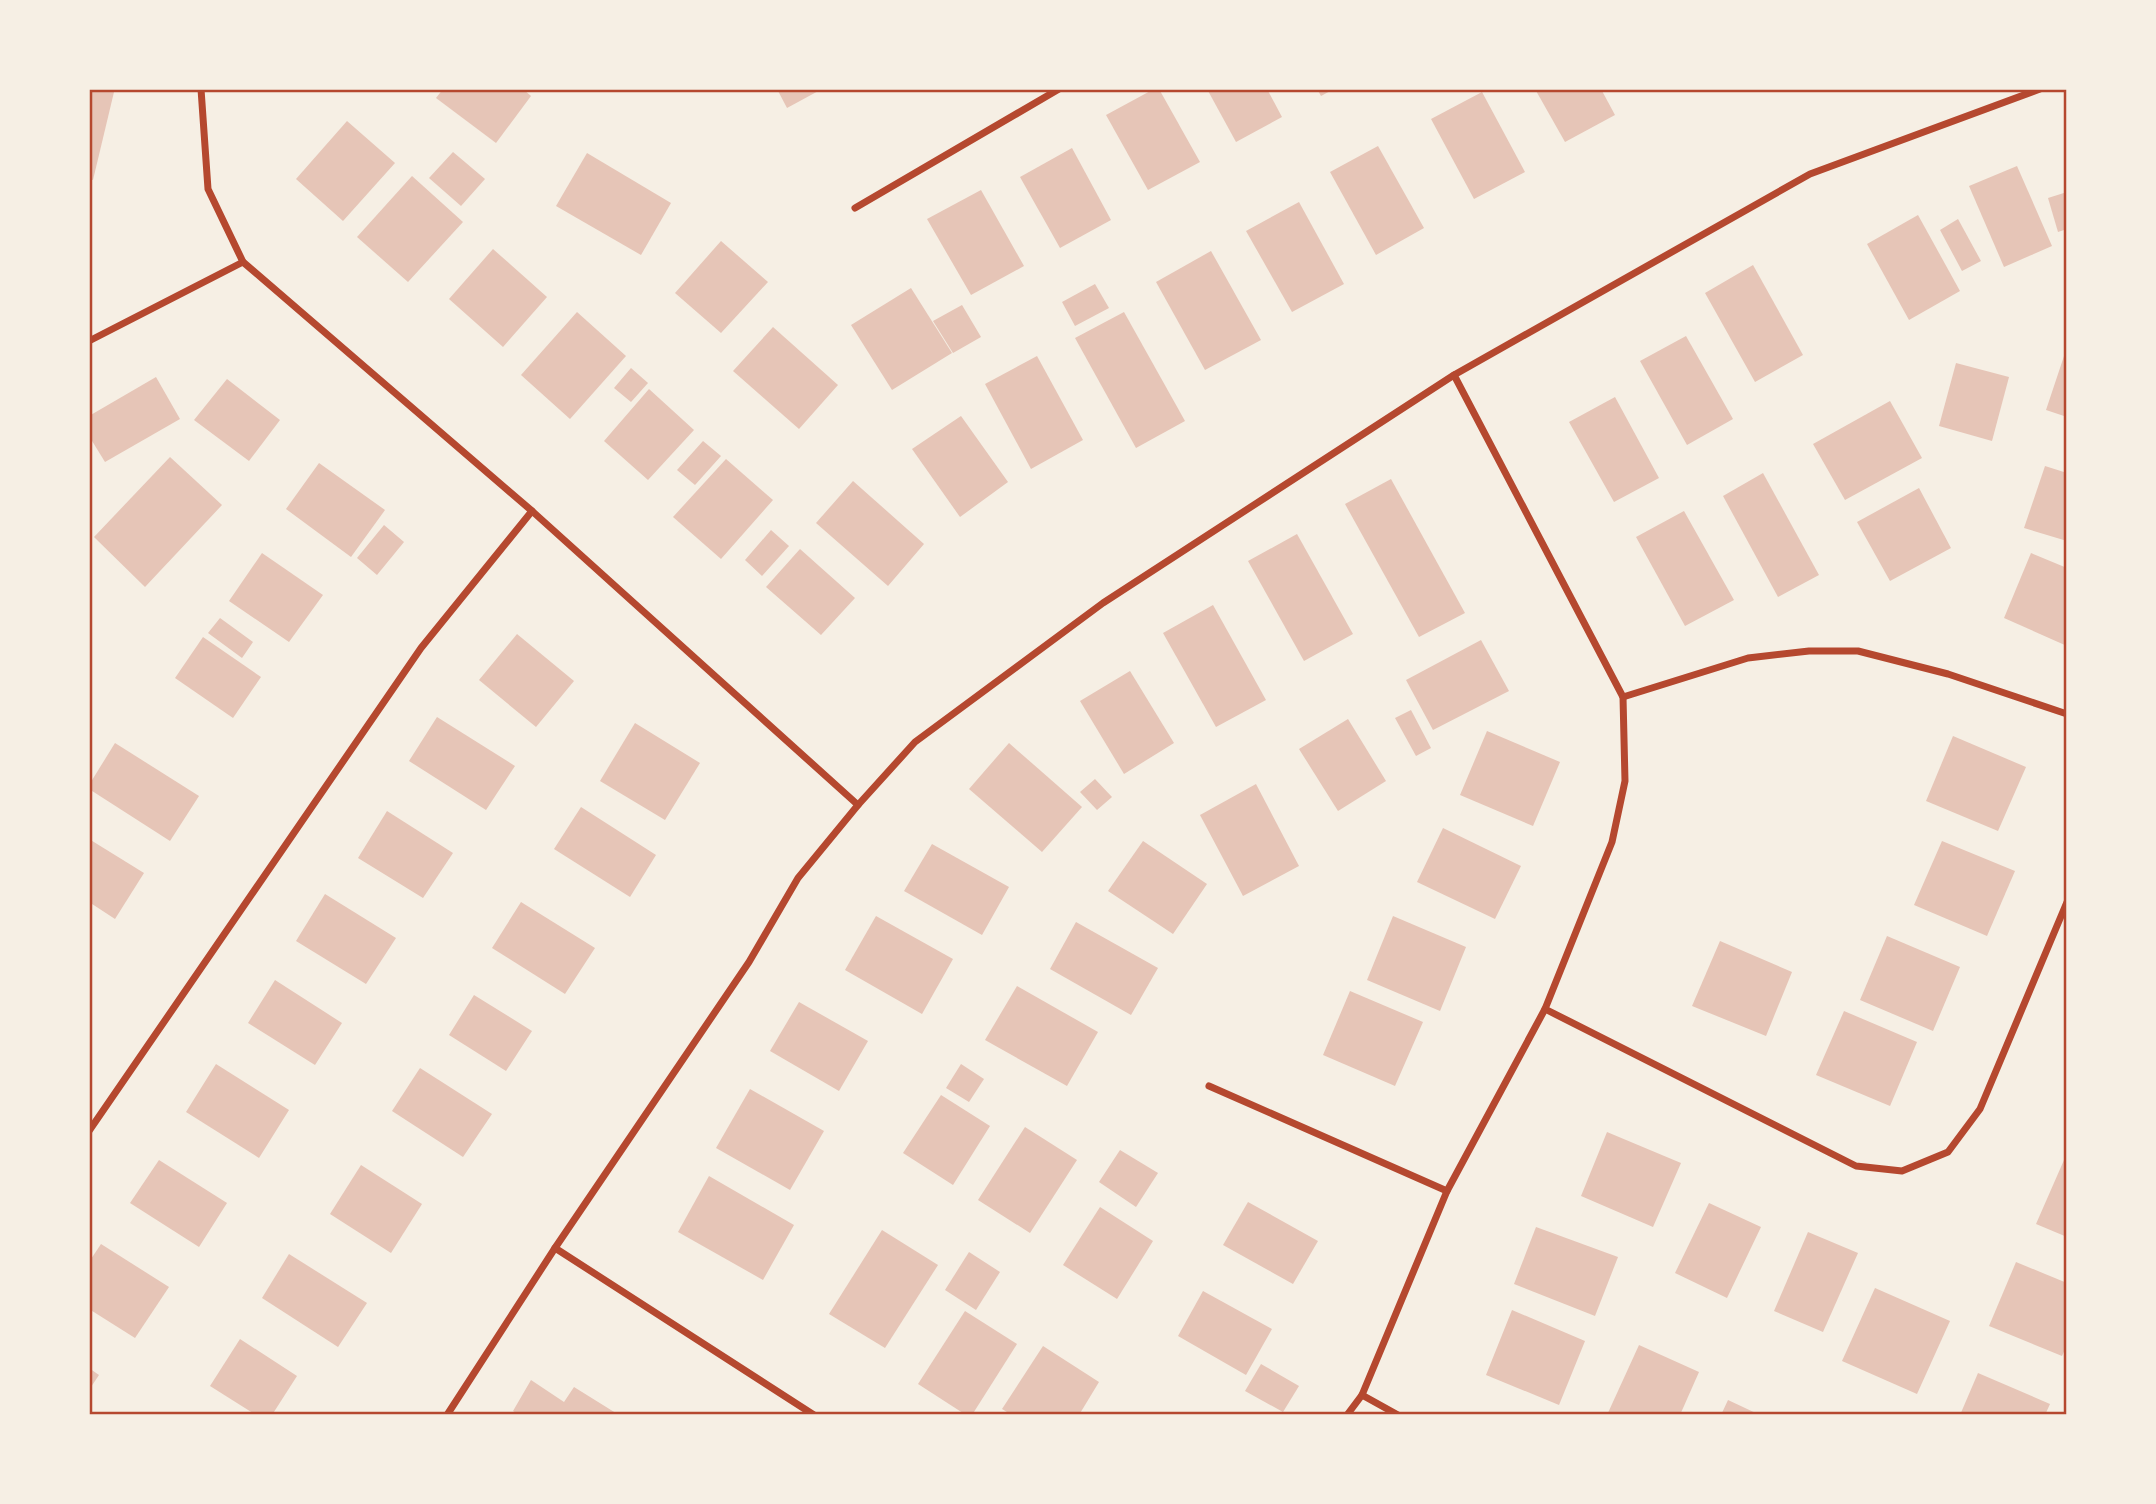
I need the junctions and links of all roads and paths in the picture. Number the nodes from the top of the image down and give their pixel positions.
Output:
1 (201, 89) edge
2 (1059, 89) edge
3 (2040, 89) edge
4 (855, 208) dead end
5 (243, 262) junction
6 (89, 341) edge
7 (1454, 375) junction
8 (532, 511) junction
9 (1623, 697) junction
10 (2067, 714) edge
11 (858, 805) junction
12 (2067, 902) edge
13 (1545, 1009) junction
14 (1209, 1086) dead end
15 (89, 1131) edge
16 (1447, 1191) junction
17 (555, 1248) junction
18 (1362, 1395) junction
19 (447, 1415) edge
20 (814, 1415) edge
21 (1346, 1415) edge
22 (1398, 1415) edge

1 - 5 street
2 - 4 street
3 - 7 street
5 - 6 street
5 - 8 street
7 - 9 street
7 - 11 street
8 - 11 street
8 - 15 street
9 - 10 street
9 - 13 street
11 - 17 street
12 - 13 street
13 - 16 street
14 - 16 street
16 - 18 street
17 - 19 street
17 - 20 street
18 - 21 street
18 - 22 street

